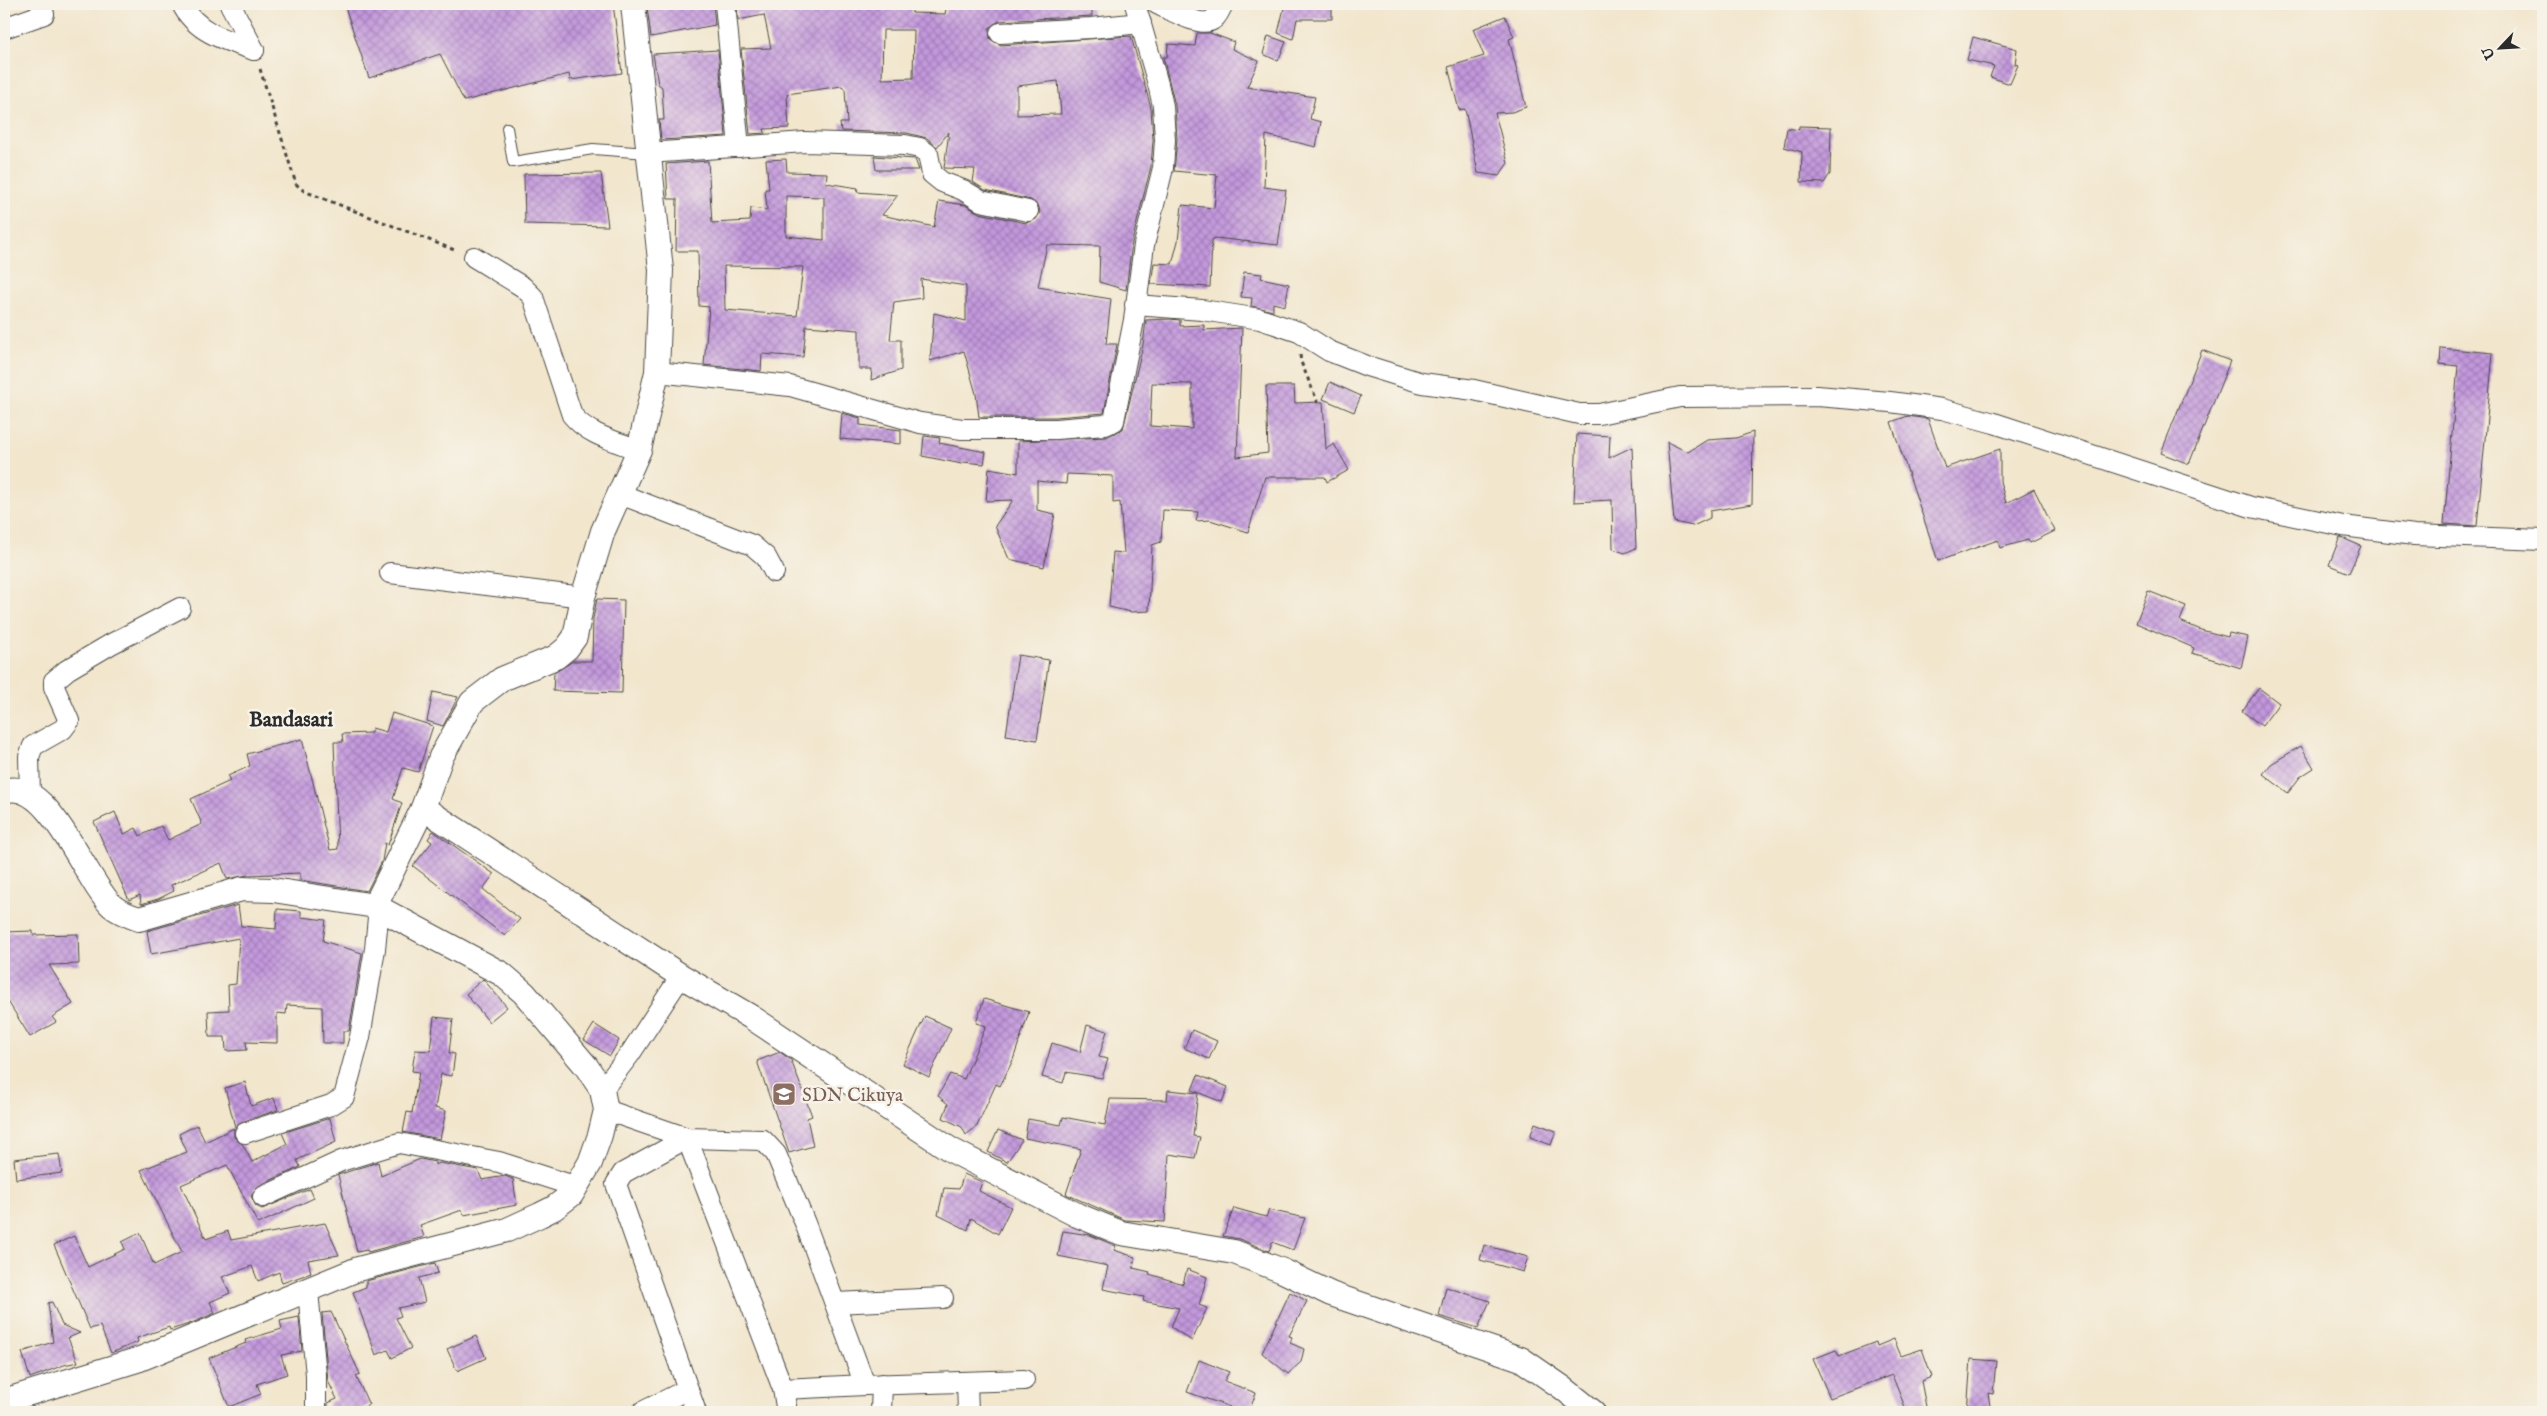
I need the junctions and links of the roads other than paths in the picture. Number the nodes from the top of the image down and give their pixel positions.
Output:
1 (182, 4) edge
2 (230, 4) edge
3 (633, 4) edge
4 (725, 4) edge
5 (1135, 4) edge
6 (1157, 4) edge
7 (1223, 4) edge
8 (44, 14) dead end
9 (1141, 23) junction
10 (5, 25) edge
11 (1000, 33) dead end
12 (507, 128) dead end
13 (739, 147) junction
14 (648, 153) junction
15 (1028, 211) dead end
16 (474, 257) road end
17 (1135, 306) junction
18 (657, 372) junction
19 (639, 450) junction
20 (620, 494) junction
21 (2543, 540) edge
22 (774, 572) dead end
23 (390, 574) dead end
24 (583, 597) junction
25 (180, 608) dead end
26 (4, 791) edge
27 (30, 794) junction
28 (423, 808) junction
29 (377, 907) junction
30 (680, 976) junction
31 (604, 1100) junction
32 (245, 1133) dead end
33 (687, 1138) junction
34 (576, 1187) junction
35 (263, 1197) dead end
36 (308, 1291) junction
37 (943, 1298) dead end
38 (835, 1303) junction
39 (1024, 1380) dead end
40 (967, 1382) junction
41 (873, 1385) junction
42 (783, 1389) junction
43 (688, 1390) junction
44 (4, 1401) edge
45 (316, 1412) edge
46 (642, 1412) edge
47 (696, 1412) edge
48 (787, 1412) edge
49 (881, 1412) edge
50 (968, 1412) edge
51 (1593, 1412) edge

1 - 2 street
3 - 14 street
4 - 13 street
5 - 9 street
6 - 7 street
8 - 10 street
9 - 11 street
9 - 17 street
12 - 14 lane
13 - 14 street
13 - 15 street
14 - 18 street
16 - 19 street
17 - 18 street
17 - 21 street
18 - 19 street
19 - 20 street
20 - 22 street
20 - 24 street
23 - 24 street
24 - 28 street
25 - 27 street
26 - 27 street
27 - 29 street
28 - 29 street
28 - 30 street
29 - 31 street
29 - 32 street
30 - 31 street
30 - 51 street
31 - 33 street
31 - 34 street
33 - 38 street
33 - 42 street
33 - 43 street
34 - 35 street
34 - 36 street
36 - 44 street
36 - 45 street
37 - 38 street
38 - 41 street
39 - 40 street
40 - 41 street
40 - 50 street
41 - 42 street
41 - 49 street
42 - 48 street
43 - 46 street
43 - 47 street

